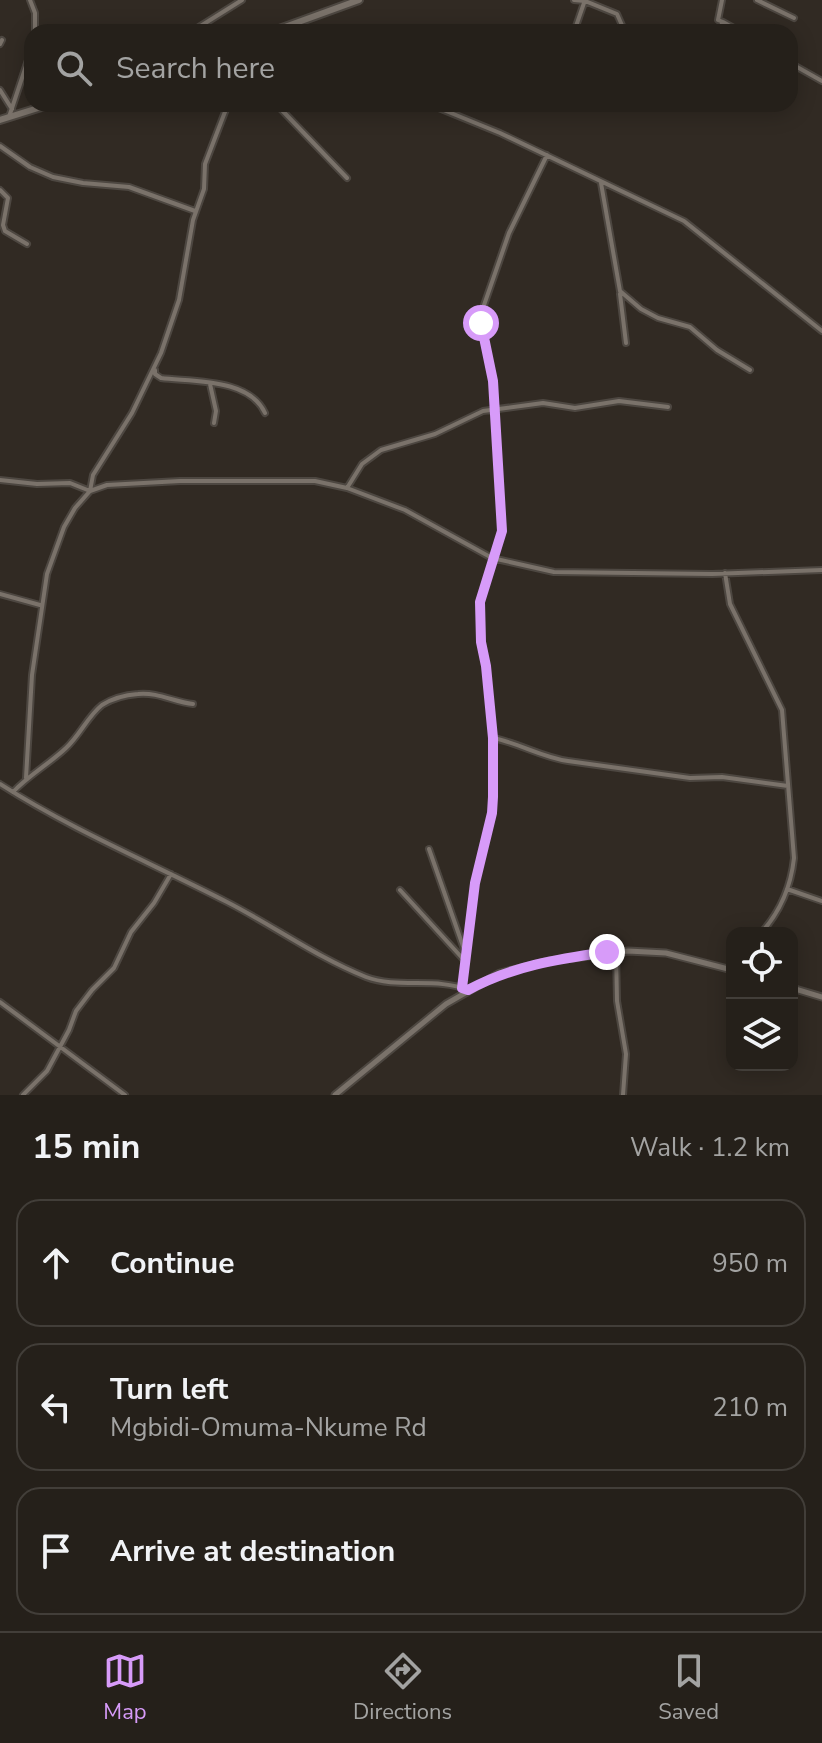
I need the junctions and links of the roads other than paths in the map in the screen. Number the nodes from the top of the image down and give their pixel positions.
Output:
1 (30, 0) edge
2 (242, 0) edge
3 (359, 0) edge
4 (574, 0) edge
5 (585, 0) edge
6 (722, 0) edge
7 (757, 0) edge
8 (794, 18) dead end
9 (723, 22) joint
10 (35, 24) edge
11 (204, 24) edge
12 (293, 24) edge
13 (577, 24) edge
14 (621, 24) edge
15 (727, 24) edge
16 (798, 68) edge
17 (24, 72) edge
18 (822, 81) edge
19 (0, 90) edge
20 (12, 109) junction
21 (25, 112) edge
22 (225, 112) edge
23 (284, 112) edge
24 (448, 112) edge
25 (9, 117) junction
26 (0, 120) edge
27 (0, 146) edge
28 (547, 155) junction
29 (347, 178) dead end
30 (601, 183) junction
31 (0, 190) edge
32 (196, 212) junction
33 (27, 244) dead end
34 (620, 291) junction
35 (822, 331) edge
36 (626, 343) dead end
37 (155, 367) junction
38 (750, 370) dead end
39 (210, 384) junction
40 (668, 407) dead end
41 (494, 409) junction
42 (265, 413) dead end
43 (214, 423) dead end
44 (0, 480) edge
45 (347, 488) junction
46 (90, 491) junction
47 (492, 558) junction
48 (822, 570) edge
49 (725, 573) junction
50 (0, 594) edge
51 (41, 605) junction
52 (193, 704) dead end
53 (493, 738) junction
54 (26, 778) junction
55 (0, 784) edge
56 (789, 786) junction
57 (13, 792) junction
58 (429, 849) dead end
59 (171, 874) junction
60 (787, 889) junction
61 (400, 890) dead end
62 (822, 901) edge
63 (765, 927) edge
64 (616, 952) junction
65 (465, 953) junction
66 (465, 961) junction
67 (726, 967) edge
68 (465, 989) junction
69 (798, 990) edge
70 (822, 997) edge
71 (0, 1002) edge
72 (59, 1048) junction
73 (23, 1095) edge
74 (125, 1095) edge
75 (335, 1095) edge
76 (623, 1095) edge

1 - 10 street
2 - 11 street
3 - 12 main road
4 - 5 street
5 - 13 street
5 - 14 street
6 - 9 street
7 - 8 street
9 - 15 street
16 - 18 street
17 - 20 street
19 - 20 street
20 - 25 street
21 - 25 main road
22 - 32 street
23 - 29 street
24 - 28 street
25 - 26 main road
27 - 32 street
28 - 30 street
28 - 41 street
30 - 34 street
30 - 35 street
31 - 33 street
32 - 37 street
34 - 36 street
34 - 38 street
37 - 39 street
37 - 46 street
39 - 42 street
39 - 43 street
40 - 41 street
41 - 45 street
41 - 47 street
44 - 46 street
45 - 46 street
45 - 47 street
46 - 51 street
47 - 49 street
47 - 53 street
48 - 49 street
49 - 56 street
50 - 51 street
51 - 54 street
52 - 54 street
53 - 56 street
53 - 65 street
54 - 57 street
55 - 57 street
56 - 60 street
57 - 59 street
58 - 65 street
59 - 68 street
59 - 72 street
60 - 62 street
60 - 63 street
61 - 66 street
64 - 67 street
64 - 68 street
64 - 76 street
65 - 66 street
66 - 68 street
68 - 75 street
69 - 70 street
71 - 72 street
72 - 73 street
72 - 74 street

